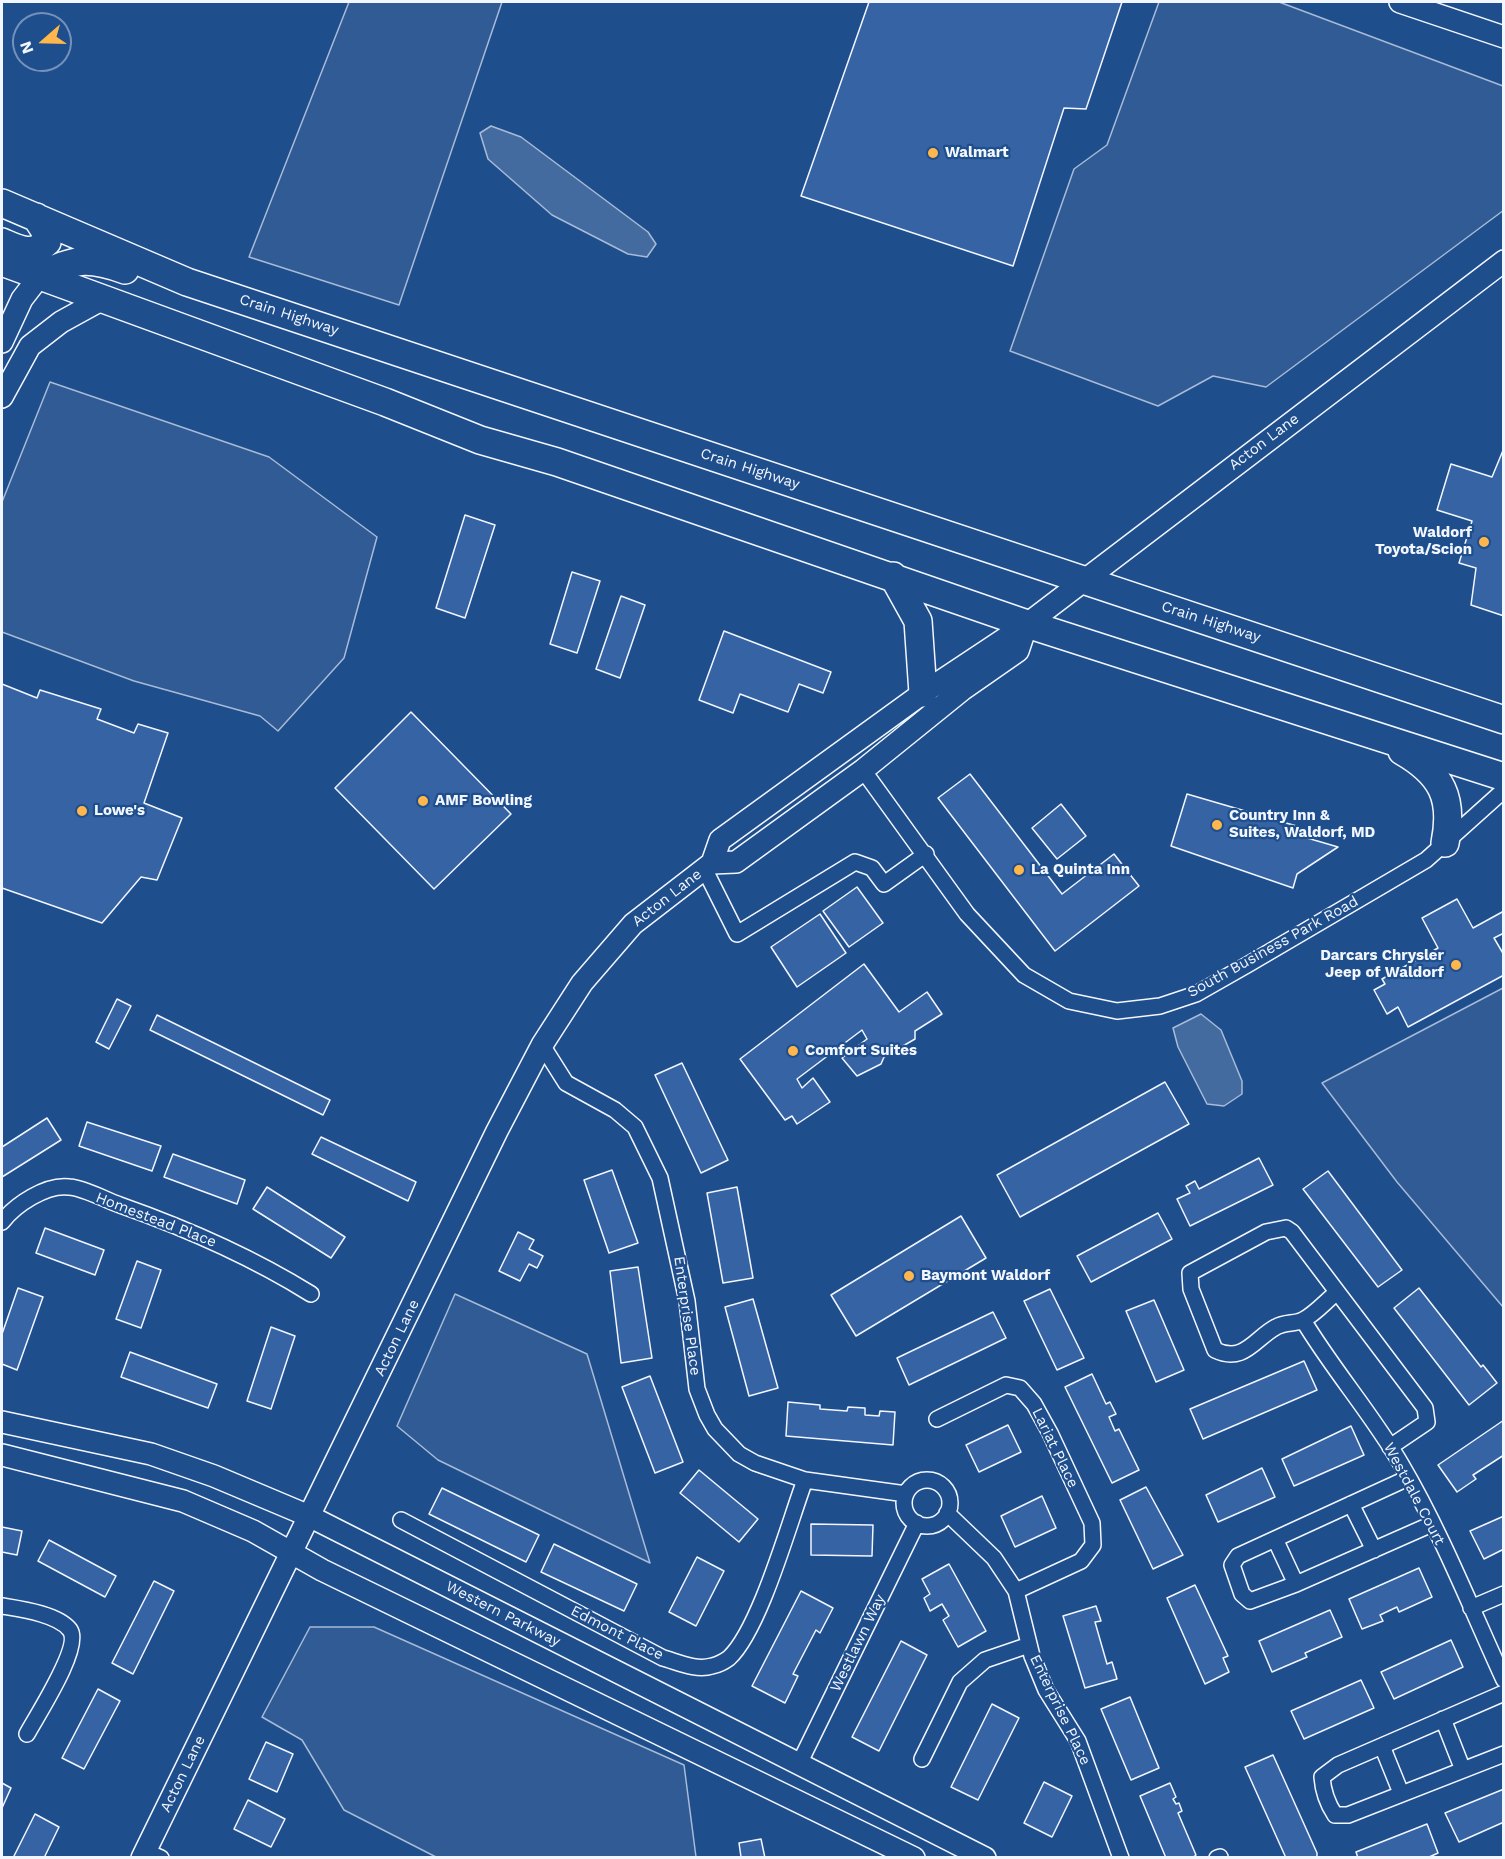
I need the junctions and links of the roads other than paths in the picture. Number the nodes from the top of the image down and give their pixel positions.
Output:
1 (1400, 2) edge
2 (1503, 37) edge
3 (2, 203) edge
4 (36, 217) junction
5 (2, 242) edge
6 (1503, 261) edge
7 (2, 262) edge
8 (39, 277) junction
9 (101, 300) junction
10 (2, 342) edge
11 (378, 345) junction
12 (2, 397) edge
13 (893, 576) junction
14 (1083, 579) junction
15 (1027, 624) junction
16 (923, 693) junction
17 (1503, 720) edge
18 (1344, 725) junction
19 (863, 770) junction
20 (1503, 777) edge
21 (1503, 790) edge
22 (1445, 843) junction
23 (926, 854) junction
24 (708, 866) junction
25 (542, 1045) junction
26 (2, 1222) edge
27 (1336, 1293) junction
28 (311, 1294) dead end
29 (1303, 1320) junction
30 (937, 1419) dead end
31 (2, 1422) edge
32 (1390, 1447) junction
33 (2, 1455) edge
34 (1408, 1478) junction
35 (805, 1480) junction
36 (906, 1494) junction
37 (1352, 1504) junction
38 (947, 1513) junction
39 (309, 1516) junction
40 (400, 1520) dead end
41 (917, 1523) junction
42 (1432, 1524) junction
43 (1275, 1539) junction
44 (1374, 1550) junction
45 (291, 1552) junction
46 (1296, 1584) junction
47 (1016, 1591) junction
48 (1503, 1594) edge
49 (2, 1606) edge
50 (1471, 1608) junction
51 (1029, 1645) junction
52 (1497, 1651) edge
53 (1503, 1680) edge
54 (1503, 1693) edge
55 (1443, 1719) junction
56 (27, 1734) dead end
57 (1382, 1746) junction
58 (1503, 1754) edge
59 (922, 1759) dead end
60 (799, 1764) junction
61 (1463, 1770) junction
62 (1401, 1792) junction
63 (149, 1855) edge
64 (914, 1857) edge
65 (985, 1857) edge
66 (1121, 1857) edge

1 - 2 main road
3 - 4 highway, Crain Highway
4 - 5 highway
4 - 11 highway, Crain Highway
6 - 14 main road, Acton Lane
7 - 8 highway
8 - 9 highway
8 - 10 main road
8 - 11 highway
9 - 12 main road
9 - 13 highway
11 - 14 highway, Crain Highway
13 - 15 highway
13 - 16 highway
14 - 15 main road, Acton Lane
14 - 17 highway, Crain Highway
15 - 16 main road, Acton Lane
15 - 18 highway
15 - 19 main road, Acton Lane
16 - 24 main road, Acton Lane
18 - 20 highway
18 - 22 highway
19 - 23 street, South Business Park Road
19 - 24 main road, Acton Lane
21 - 22 street, South Business Park Road
22 - 23 street, South Business Park Road
23 - 24 street
24 - 25 main road, Acton Lane
25 - 35 street, Enterprise Place
25 - 39 main road, Acton Lane
26 - 28 street, Homestead Place
27 - 29 street
27 - 29 street
27 - 32 street
29 - 32 street, Westdale Court
30 - 47 street, Lariat Place
31 - 39 main road, Western Parkway
32 - 34 street, Westdale Court
33 - 45 main road
34 - 37 street
34 - 42 street, Westdale Court
35 - 36 street, Enterprise Place
35 - 40 street, Edmont Place
36 - 38 street
36 - 41 street
37 - 43 street
37 - 44 street
38 - 41 street
38 - 47 street, Enterprise Place
39 - 45 main road, Acton Lane
39 - 60 main road, Western Parkway
41 - 60 street, Westlawn Way
42 - 44 street
42 - 50 street, Westdale Court
43 - 46 street
43 - 46 street
44 - 46 street
45 - 63 main road, Acton Lane
45 - 64 main road
47 - 51 street, Enterprise Place
48 - 50 street
49 - 56 street
50 - 52 street, Westdale Court
51 - 59 street
51 - 66 street, Enterprise Place
52 - 53 street, Westdale Court
54 - 55 street
55 - 57 street
55 - 61 street
57 - 62 street
57 - 62 street
58 - 61 street
60 - 65 main road, Western Parkway
61 - 62 street

